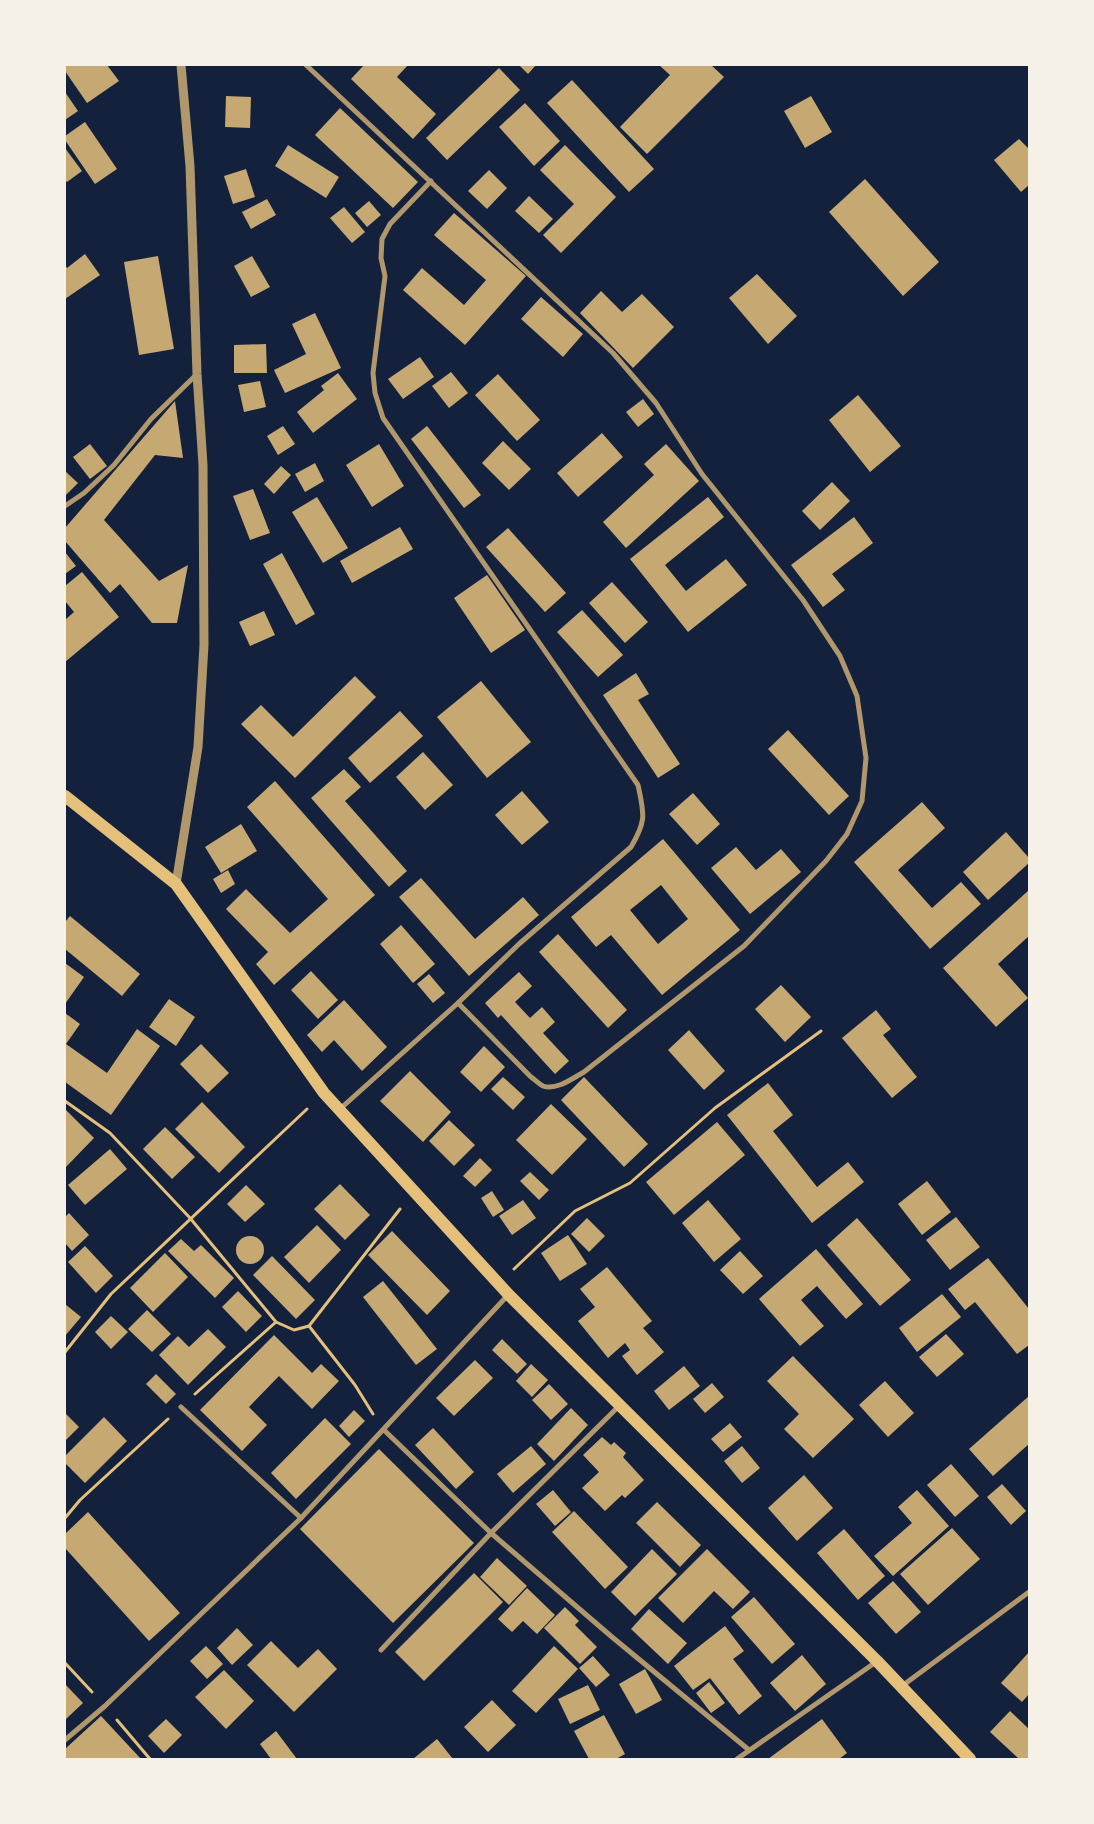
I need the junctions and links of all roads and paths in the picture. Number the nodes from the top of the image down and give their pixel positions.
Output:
1 (181, 65) edge
2 (306, 65) edge
3 (431, 181) junction
4 (197, 374) junction
5 (65, 506) edge
6 (65, 796) edge
7 (176, 884) junction
8 (458, 1003) junction
9 (821, 1031) dead end
10 (324, 1093) junction
11 (65, 1101) edge
12 (340, 1110) junction
13 (414, 1190) junction
14 (190, 1218) junction
15 (499, 1284) junction
16 (509, 1295) junction
17 (276, 1322) junction
18 (309, 1326) junction
19 (65, 1352) edge
20 (619, 1406) junction
21 (181, 1407) junction
22 (384, 1430) junction
23 (65, 1518) edge
24 (301, 1518) junction
25 (491, 1533) junction
26 (1029, 1592) edge
27 (381, 1650) dead end
28 (877, 1661) junction
29 (901, 1686) junction
30 (65, 1740) edge
31 (749, 1750) junction
32 (737, 1759) edge
33 (970, 1759) edge

1 - 4 street
2 - 3 street
3 - 8 street
3 - 8 street
4 - 5 street
4 - 7 street
6 - 7 main road
7 - 10 main road
8 - 12 street
9 - 15 path
10 - 12 main road
10 - 14 path
11 - 14 path
12 - 13 main road
13 - 15 main road
13 - 18 path
14 - 17 path
14 - 19 path
15 - 16 main road
16 - 20 main road
16 - 22 street
17 - 18 path
17 - 21 path
18 - 22 path
20 - 25 street
20 - 28 main road
21 - 23 path
21 - 24 street
22 - 24 street
22 - 25 street
24 - 30 street
25 - 27 street
25 - 31 street
26 - 29 street
28 - 29 main road
28 - 31 street
29 - 33 main road
31 - 32 street

